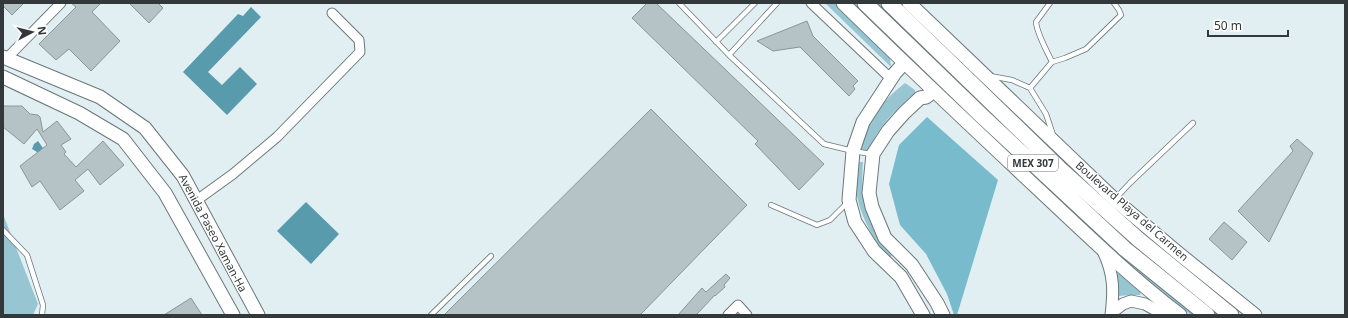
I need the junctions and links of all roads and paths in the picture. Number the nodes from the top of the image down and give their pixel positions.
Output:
1 (61, 3) edge
2 (679, 3) edge
3 (755, 3) edge
4 (777, 3) edge
5 (812, 3) edge
6 (843, 3) edge
7 (865, 3) edge
8 (889, 3) edge
9 (909, 3) edge
10 (1050, 3) edge
11 (1114, 3) edge
12 (332, 13) dead end
13 (716, 42) junction
14 (728, 54) junction
15 (4, 58) edge
16 (1052, 62) junction
17 (904, 63) junction
18 (895, 73) junction
19 (984, 75) junction
20 (3, 77) edge
21 (1030, 88) junction
22 (934, 91) junction
23 (1193, 123) dead end
24 (1056, 144) junction
25 (852, 151) junction
26 (873, 154) junction
27 (197, 200) junction
28 (849, 200) junction
29 (1114, 200) junction
30 (771, 205) dead end
31 (3, 230) edge
32 (1102, 249) junction
33 (491, 256) dead end
34 (940, 309) edge
35 (920, 310) edge
36 (1112, 314) edge
37 (1179, 314) edge
38 (42, 315) edge
39 (232, 315) edge
40 (258, 315) edge
41 (430, 315) edge
42 (728, 315) edge
43 (747, 315) edge
44 (1207, 315) edge
45 (1231, 315) edge
46 (1255, 315) edge

1 - 15 street
2 - 13 lane
3 - 13 lane
4 - 14 lane
5 - 18 street
6 - 17 main road
7 - 44 highway, MEX 307
8 - 45 highway, MEX 307
9 - 19 main road, Boulevard Playa del Carmen
10 - 16 lane
11 - 16 lane
12 - 27 street
13 - 14 lane
14 - 25 lane
15 - 27 main road, Avenida Paseo Xaman-Ha
16 - 21 lane
17 - 18 main road
17 - 22 main road
18 - 25 main road
19 - 21 lane
19 - 24 main road, Boulevard Playa del Carmen
20 - 39 main road, Avenida Paseo Xaman-Ha
21 - 24 lane
22 - 26 main road
22 - 32 main road
23 - 29 lane
24 - 29 main road, Boulevard Playa del Carmen
25 - 26 lane
25 - 28 main road
26 - 34 main road
27 - 40 main road, Avenida Paseo Xaman-Ha
28 - 30 lane
28 - 35 main road
29 - 46 main road, Boulevard Playa del Carmen
31 - 38 lane
32 - 36 street
32 - 37 main road
33 - 41 lane
34 - 35 main road
36 - 37 street
42 - 43 street

